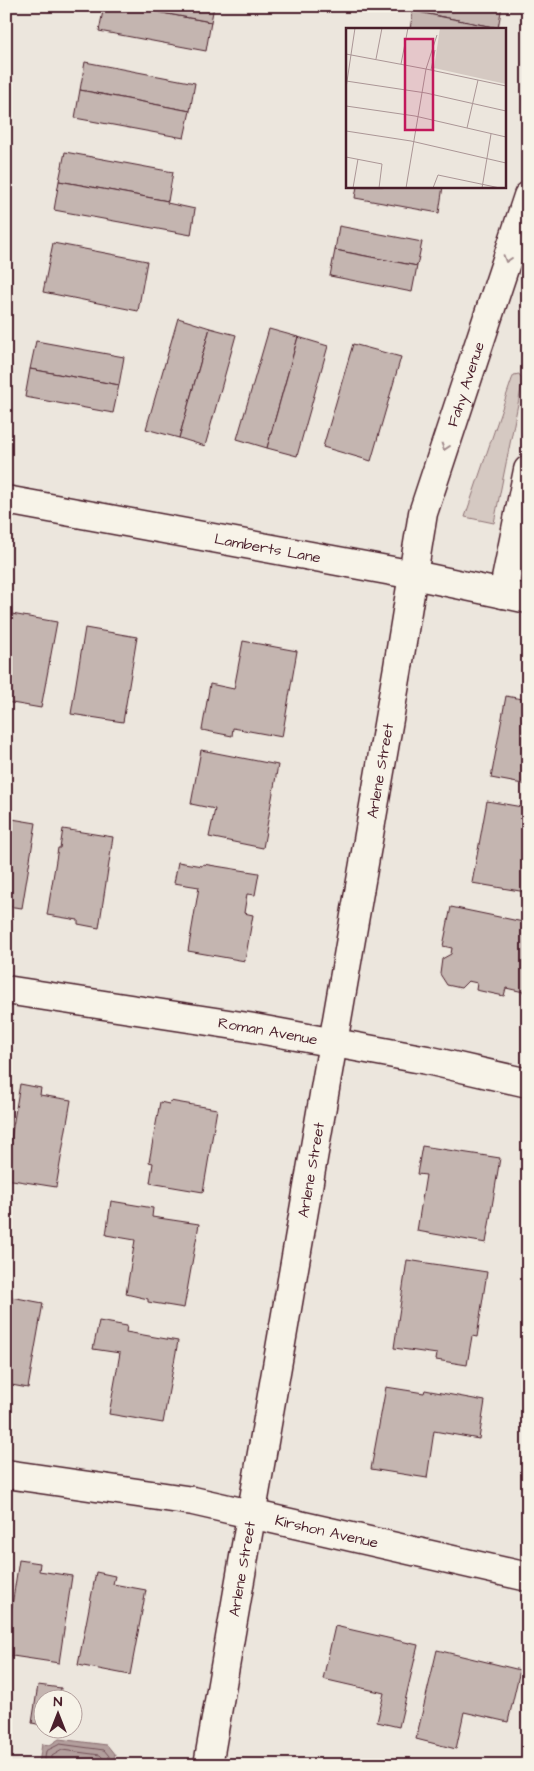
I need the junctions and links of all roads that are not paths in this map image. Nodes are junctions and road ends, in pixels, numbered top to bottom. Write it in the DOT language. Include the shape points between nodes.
graph roads {
  1 [pos="528,196"];
  2 [pos="528,470"];
  3 [pos="6,500"];
  4 [pos="414,575"];
  5 [pos="515,596"];
  6 [pos="6,990"];
  7 [pos="334,1043"];
  8 [pos="528,1083"];
  9 [pos="6,1474"];
  10 [pos="252,1514"];
  11 [pos="528,1577"];
  12 [pos="208,1765"];
  1 -- 4 [label="street, Fahy Avenue, one-way" via="423,513"];
  2 -- 5 [label="street"];
  3 -- 4 [label="street, Lamberts Lane"];
  4 -- 5 [label="street, Lamberts Lane"];
  4 -- 7 [label="street, Arlene Street"];
  6 -- 7 [label="street, Roman Avenue"];
  7 -- 8 [label="street, Roman Avenue"];
  7 -- 10 [label="street, Arlene Street"];
  9 -- 10 [label="street, Kirshon Avenue" via="193,1501"];
  10 -- 11 [label="street, Kirshon Avenue"];
  10 -- 12 [label="street, Arlene Street"];
}
